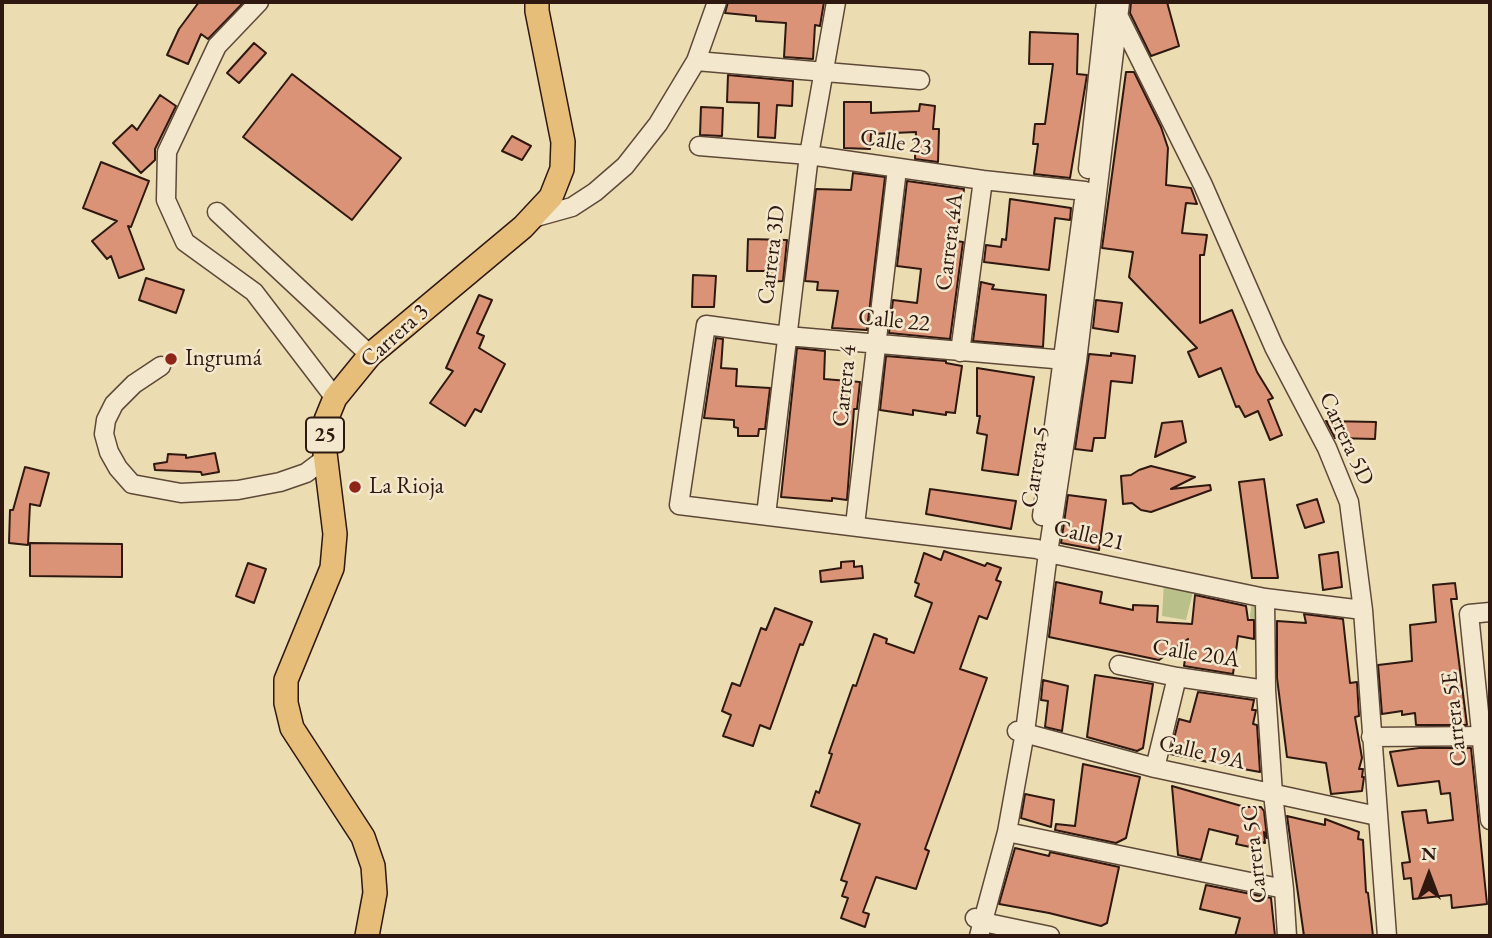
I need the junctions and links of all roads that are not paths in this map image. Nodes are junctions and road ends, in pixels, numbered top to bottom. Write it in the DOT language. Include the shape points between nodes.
graph roads {
  1 [pos="259,2"];
  2 [pos="537,2"];
  3 [pos="717,2"];
  4 [pos="836,2"];
  5 [pos="1112,7"];
  6 [pos="696,61"];
  7 [pos="824,71"];
  8 [pos="920,80"];
  9 [pos="699,146"];
  10 [pos="809,155"];
  11 [pos="897,169"];
  12 [pos="983,180"];
  13 [pos="1085,191"];
  14 [pos="217,212"];
  15 [pos="529,219"];
  16 [pos="787,336"];
  17 [pos="874,343"];
  18 [pos="960,352"];
  19 [pos="370,355"];
  20 [pos="1070,360"];
  21 [pos="161,366"];
  22 [pos="335,398"];
  23 [pos="326,458"];
  24 [pos="678,505"];
  25 [pos="766,515"];
  26 [pos="855,525"];
  27 [pos="1042,551"];
  28 [pos="1265,598"];
  29 [pos="1363,610"];
  30 [pos="1490,612"];
  31 [pos="1119,665"];
  32 [pos="1177,677"];
  33 [pos="1266,690"];
  34 [pos="1021,731"];
  35 [pos="1486,735"];
  36 [pos="1371,737"];
  37 [pos="1155,768"];
  38 [pos="1273,794"];
  39 [pos="1377,816"];
  40 [pos="1490,820"];
  41 [pos="1007,832"];
  42 [pos="1284,889"];
  43 [pos="979,925"];
  44 [pos="367,936"];
  45 [pos="969,936"];
  46 [pos="1050,936"];
  47 [pos="1287,936"];
  48 [pos="1387,936"];
  1 -- 22 [label="street" via="216,46 167,152 166,200 185,242 254,292"];
  2 -- 15 [label="main road, Carrera 3 / 25" via="563,142 562,169 551,197"];
  3 -- 6 [label="street"];
  4 -- 7 [label="street, Carrera 3D"];
  5 -- 13 [label="street, Carrera 5"];
  5 -- 20 [label="street, Carrera 5"];
  5 -- 29 [label="street, Carrera 5D" via="1203,185 1273,347 1327,448 1349,502"];
  6 -- 7 [label="street"];
  6 -- 15 [label="street" via="658,124 625,166 572,207"];
  7 -- 8 [label="street"];
  7 -- 10 [label="street, Carrera 3D"];
  9 -- 10 [label="street, Calle 23"];
  10 -- 11 [label="street, Calle 23"];
  10 -- 16 [label="street, Carrera 3D"];
  11 -- 12 [label="street, Calle 23"];
  11 -- 17 [label="street, Carrera 4"];
  12 -- 13 [label="street, Calle 23"];
  12 -- 18 [label="street, Carrera 4A"];
  13 -- 20 [label="street, Carrera 5"];
  14 -- 19 [label="street"];
  15 -- 19 [label="main road, Carrera 3 / 25"];
  16 -- 17 [label="street, Calle 22"];
  16 -- 24 [label="street, Calle 22" via="706,326"];
  16 -- 25 [label="street, Carrera 3D"];
  17 -- 18 [label="street, Calle 22"];
  17 -- 26 [label="street, Carrera 4"];
  18 -- 20 [label="street, Calle 22"];
  19 -- 22 [label="main road, Carrera 3 / 25"];
  20 -- 27 [label="street, Carrera 5"];
  21 -- 23 [label="street" via="134,384 114,404 106,420 109,452 132,484 181,493 238,490 306,473"];
  22 -- 23 [label="main road, Carrera 3 / 25" via="327,420"];
  23 -- 44 [label="main road, Carrera 3 / 25" via="335,534 332,568 286,680 286,703 292,728 363,837 373,866 375,892"];
  24 -- 25 [label="street, Calle 21"];
  25 -- 26 [label="street, Calle 21"];
  26 -- 27 [label="street, Calle 21"];
  27 -- 28 [label="street, Calle 21"];
  27 -- 34 [label="street, Carrera 5"];
  28 -- 29 [label="street, Calle 21"];
  28 -- 33 [label="street, Carrera 5C"];
  29 -- 36 [label="street, Carrera 5D"];
  30 -- 35 [label="street, Carrera 5E" via="1469,614"];
  31 -- 32 [label="street, Calle 20A"];
  32 -- 33 [label="street, Calle 20A"];
  32 -- 37 [label="street"];
  33 -- 38 [label="street, Carrera 5C"];
  34 -- 37 [label="street, Calle 19A"];
  34 -- 41 [label="street, Carrera 5"];
  34 -- 43 [label="street, Carrera 5"];
  35 -- 36 [label="street"];
  35 -- 40 [label="street, Carrera 5E"];
  36 -- 39 [label="street, Carrera 5D"];
  37 -- 38 [label="street, Calle 19A"];
  38 -- 39 [label="street, Calle 19A"];
  38 -- 42 [label="street, Carrera 5C"];
  39 -- 48 [label="street, Carrera 5D"];
  41 -- 42 [label="street"];
  41 -- 43 [label="street, Carrera 5"];
  42 -- 47 [label="street, Carrera 5C"];
  43 -- 45 [label="street, Carrera 5"];
  43 -- 46 [label="street"];
}
